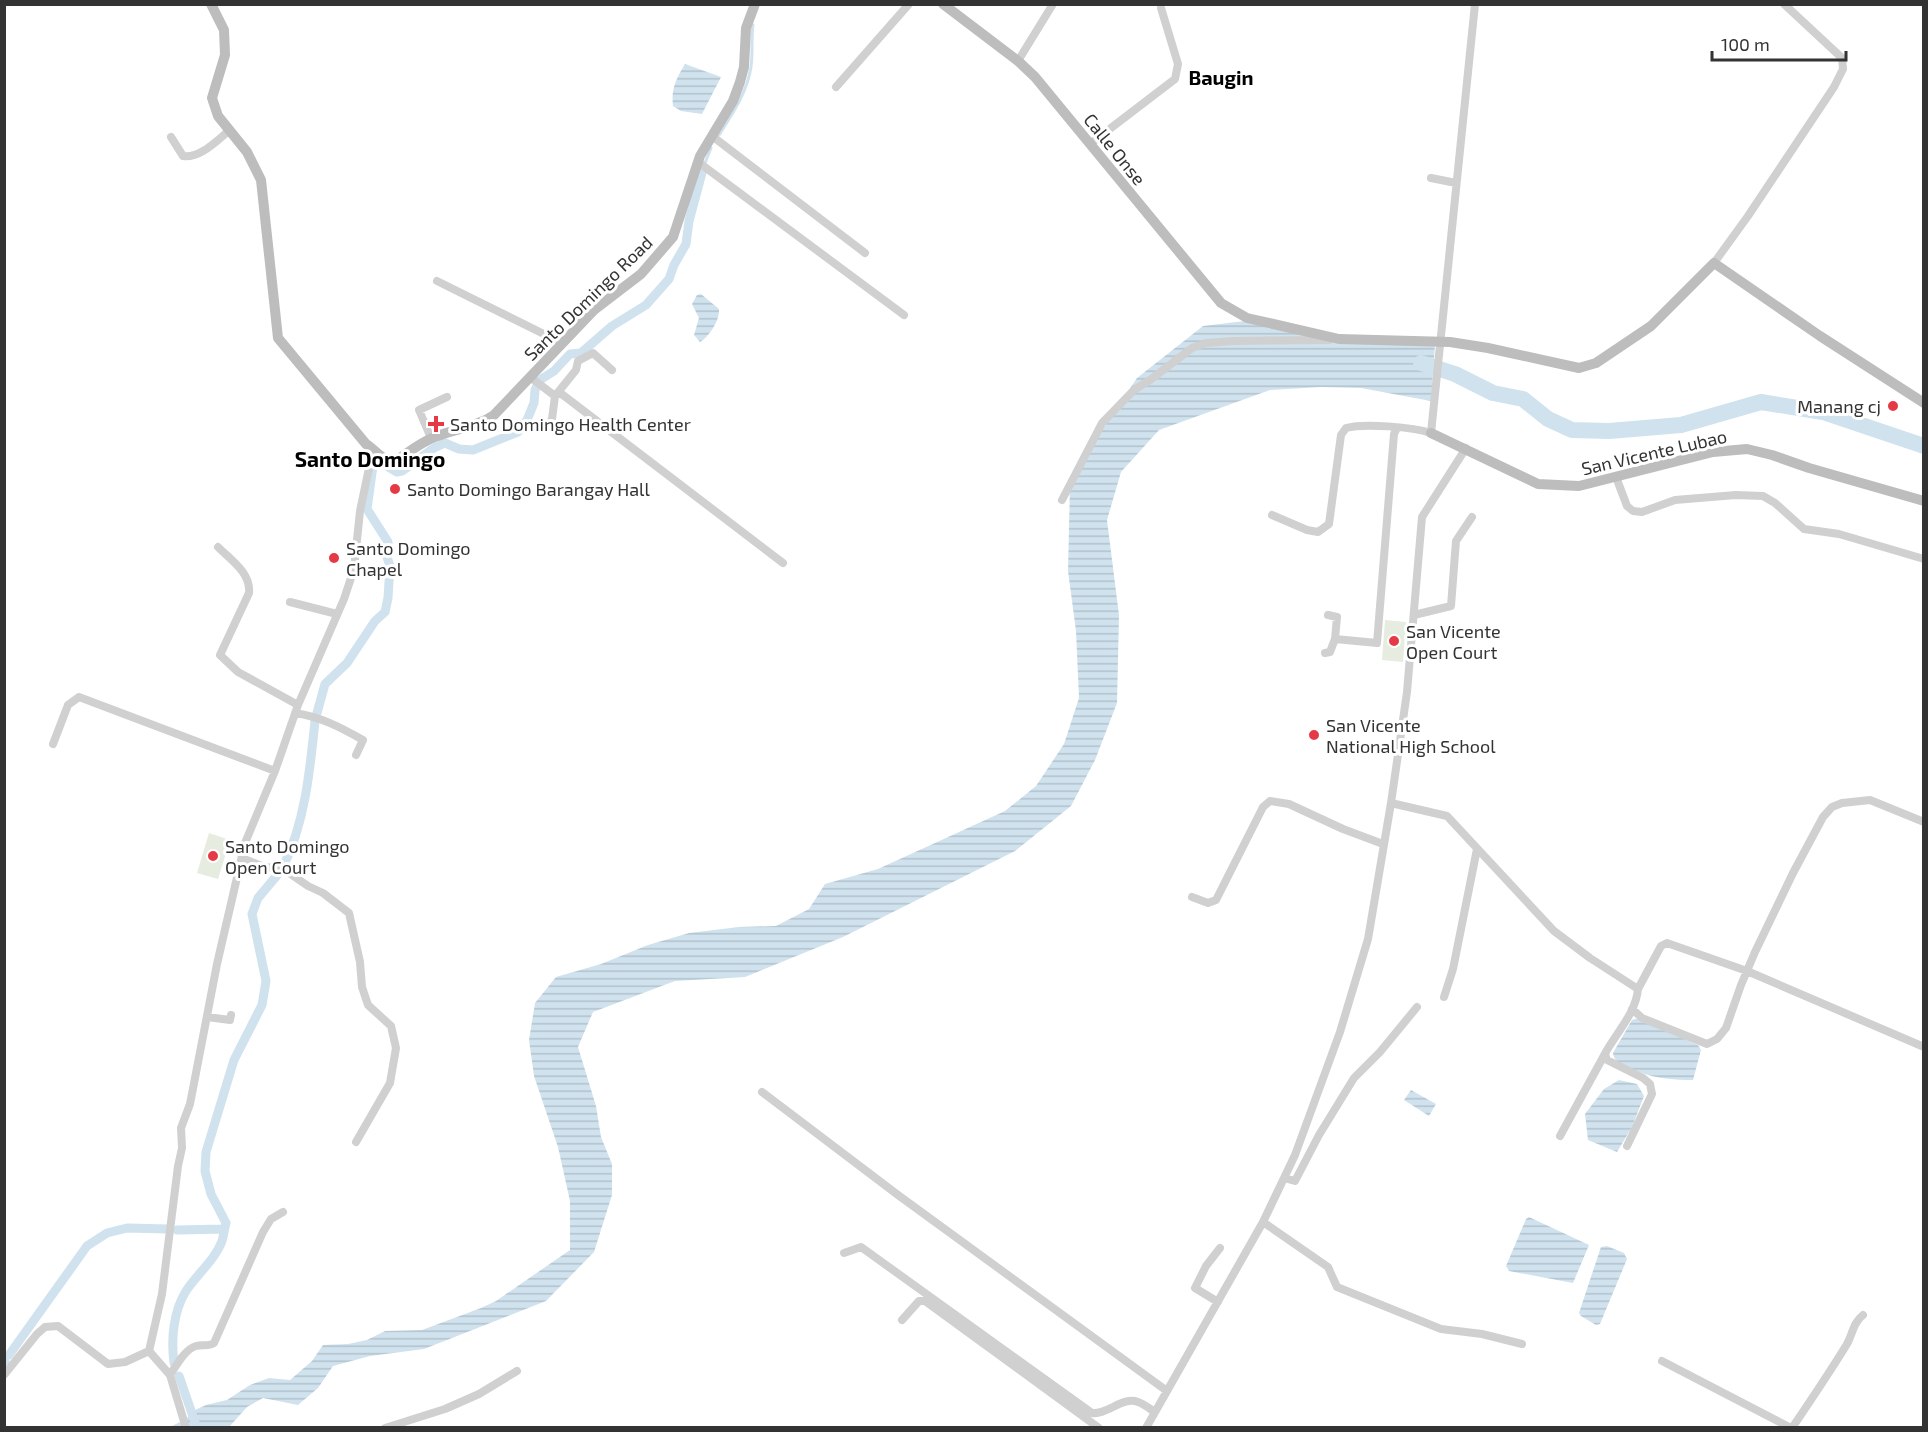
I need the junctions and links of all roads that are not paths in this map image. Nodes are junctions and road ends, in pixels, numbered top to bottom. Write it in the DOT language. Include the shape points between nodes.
graph roads {
  1 [pos="211,4"];
  2 [pos="755,4"];
  3 [pos="909,4"];
  4 [pos="943,4"];
  5 [pos="1053,4"];
  6 [pos="1475,4"];
  7 [pos="1784,4"];
  8 [pos="1161,8"];
  9 [pos="1018,61"];
  10 [pos="836,87"];
  11 [pos="230,130"];
  12 [pos="712,136"];
  13 [pos="171,137"];
  14 [pos="1090,144"];
  15 [pos="698,162"];
  16 [pos="1431,178"];
  17 [pos="1456,183"];
  18 [pos="865,254"];
  19 [pos="1714,263"];
  20 [pos="437,280"];
  21 [pos="904,315"];
  22 [pos="1340,339"];
  23 [pos="562,342"];
  24 [pos="1441,342"];
  25 [pos="612,370"];
  26 [pos="536,381"];
  27 [pos="557,394"];
  28 [pos="447,397"];
  29 [pos="1923,403"];
  30 [pos="548,425"];
  31 [pos="1397,428"];
  32 [pos="1431,433"];
  33 [pos="431,438"];
  34 [pos="1466,448"];
  35 [pos="373,449"];
  36 [pos="1616,477"];
  37 [pos="1062,500"];
  38 [pos="1923,501"];
  39 [pos="1272,515"];
  40 [pos="1472,517"];
  41 [pos="218,547"];
  42 [pos="1923,559"];
  43 [pos="783,563"];
  44 [pos="290,602"];
  45 [pos="337,614"];
  46 [pos="1328,615"];
  47 [pos="1414,615"];
  48 [pos="1335,639"];
  49 [pos="1325,653"];
  50 [pos="296,709"];
  51 [pos="53,744"];
  52 [pos="356,755"];
  53 [pos="275,771"];
  54 [pos="1391,803"];
  55 [pos="1923,822"];
  56 [pos="1383,843"];
  57 [pos="1477,849"];
  58 [pos="242,858"];
  59 [pos="1191,897"];
  60 [pos="1747,971"];
  61 [pos="1638,989"];
  62 [pos="1444,997"];
  63 [pos="1417,1006"];
  64 [pos="1632,1009"];
  65 [pos="231,1015"];
  66 [pos="207,1017"];
  67 [pos="1923,1047"];
  68 [pos="1605,1054"];
  69 [pos="762,1092"];
  70 [pos="1560,1136"];
  71 [pos="356,1142"];
  72 [pos="1627,1146"];
  73 [pos="1284,1178"];
  74 [pos="283,1212"];
  75 [pos="1263,1222"];
  76 [pos="1220,1248"];
  77 [pos="844,1253"];
  78 [pos="1218,1302"];
  79 [pos="1863,1315"];
  80 [pos="902,1320"];
  81 [pos="1522,1344"];
  82 [pos="149,1351"];
  83 [pos="1662,1361"];
  84 [pos="518,1371"];
  85 [pos="4,1375"];
  86 [pos="170,1375"];
  87 [pos="1167,1391"];
  88 [pos="1155,1412"];
  89 [pos="186,1428"];
  90 [pos="385,1428"];
  91 [pos="1099,1428"];
  92 [pos="1146,1428"];
  93 [pos="1792,1428"];
  1 -- 11 [label="street, Santo Domingo Road" via="224,30 225,55 212,98 218,116"];
  2 -- 12 [label="street, Santo Domingo Road" via="746,28 740,82"];
  3 -- 10 [label="street"];
  4 -- 9 [label="street, Calle Onse"];
  5 -- 9 [label="street"];
  6 -- 17 [label="street"];
  7 -- 19 [label="street" via="1842,58 1843,69"];
  8 -- 14 [label="street" via="1178,64 1175,79"];
  9 -- 14 [label="street, Calle Onse"];
  11 -- 13 [label="street" via="190,157 183,156"];
  11 -- 35 [label="street, Santo Domingo Road" via="261,180 278,338"];
  12 -- 15 [label="street, Santo Domingo Road"];
  12 -- 18 [label="street"];
  14 -- 22 [label="street, Calle Onse" via="1221,303 1254,320"];
  15 -- 21 [label="street"];
  15 -- 23 [label="street, Santo Domingo Road" via="673,237 641,274 594,310"];
  16 -- 17 [label="street"];
  17 -- 24 [label="street"];
  19 -- 24 [label="street, Calle Onse" via="1651,326 1596,363 1579,368"];
  19 -- 29 [label="street"];
  20 -- 23 [label="street"];
  22 -- 24 [label="street, Calle Onse"];
  22 -- 37 [label="street" via="1234,341 1192,348 1134,390 1102,423"];
  23 -- 26 [label="street, Santo Domingo Road"];
  24 -- 32 [label="street"];
  25 -- 27 [label="street" via="593,353 578,361 576,370"];
  26 -- 27 [label="street"];
  26 -- 33 [label="street, Santo Domingo Road" via="483,422"];
  27 -- 30 [label="street"];
  27 -- 43 [label="street"];
  28 -- 33 [label="street" via="419,410"];
  31 -- 32 [label="street, San Vicente Lubao"];
  31 -- 39 [label="street, San Vicente Lubao" via="1346,428 1341,435 1329,524 1323,530 1306,530"];
  31 -- 48 [label="street" via="1377,643"];
  32 -- 34 [label="street, San Vicente Lubao"];
  33 -- 35 [label="street, Santo Domingo Road" via="398,460 381,457"];
  34 -- 36 [label="street, San Vicente Lubao" via="1538,484 1579,486"];
  34 -- 47 [label="street" via="1422,517"];
  35 -- 45 [label="street" via="360,511 354,569"];
  36 -- 38 [label="street, San Vicente Lubao" via="1713,452 1747,449"];
  36 -- 42 [label="street" via="1627,506 1633,511 1642,512 1675,500 1763,496 1804,529 1854,538"];
  40 -- 47 [label="street" via="1456,541 1451,606"];
  41 -- 50 [label="street" via="248,577 250,585 220,655 238,672"];
  44 -- 45 [label="street"];
  45 -- 50 [label="street"];
  46 -- 48 [label="street" via="1337,617"];
  47 -- 54 [label="street"];
  48 -- 49 [label="street" via="1330,652"];
  50 -- 52 [label="street" via="338,725 363,740"];
  50 -- 53 [label="street"];
  51 -- 53 [label="street" via="68,705 79,697"];
  53 -- 58 [label="street"];
  54 -- 56 [label="street"];
  54 -- 57 [label="street" via="1447,816"];
  55 -- 60 [label="street" via="1870,800 1832,807 1799,863"];
  56 -- 59 [label="street" via="1289,804 1270,801 1263,807 1216,900 1208,903"];
  56 -- 73 [label="street" via="1368,939 1340,1032"];
  57 -- 61 [label="street" via="1554,931"];
  57 -- 62 [label="street"];
  58 -- 66 [label="street"];
  58 -- 71 [label="street" via="264,867 280,868 349,913 368,1005 390,1026 396,1048 390,1083"];
  60 -- 61 [label="street" via="1667,943"];
  60 -- 64 [label="street" via="1726,1028 1707,1044 1642,1018"];
  60 -- 67 [label="street"];
  61 -- 64 [label="street"];
  63 -- 73 [label="street" via="1354,1078 1296,1181"];
  64 -- 68 [label="street"];
  65 -- 66 [label="street" via="230,1020"];
  66 -- 82 [label="street" via="190,1104 181,1128 182,1148 164,1278"];
  68 -- 70 [label="street"];
  68 -- 72 [label="street" via="1607,1060 1650,1084 1652,1094"];
  69 -- 87 [label="street"];
  73 -- 75 [label="street"];
  74 -- 86 [label="street" via="271,1219 263,1232 214,1343 190,1349"];
  75 -- 78 [label="street"];
  75 -- 81 [label="street" via="1328,1267 1337,1287 1441,1329"];
  76 -- 78 [label="street" via="1195,1288"];
  77 -- 88 [label="street" via="861,1247 1092,1413 1136,1401"];
  78 -- 87 [label="street"];
  79 -- 93 [label="street"];
  80 -- 91 [label="street" via="919,1301 925,1300"];
  82 -- 85 [label="street" via="125,1362 108,1364 58,1326 45,1327"];
  82 -- 86 [label="street"];
  83 -- 93 [label="street"];
  84 -- 90 [label="street" via="445,1409"];
  86 -- 89 [label="street"];
  87 -- 88 [label="street"];
  88 -- 92 [label="street"];
}
